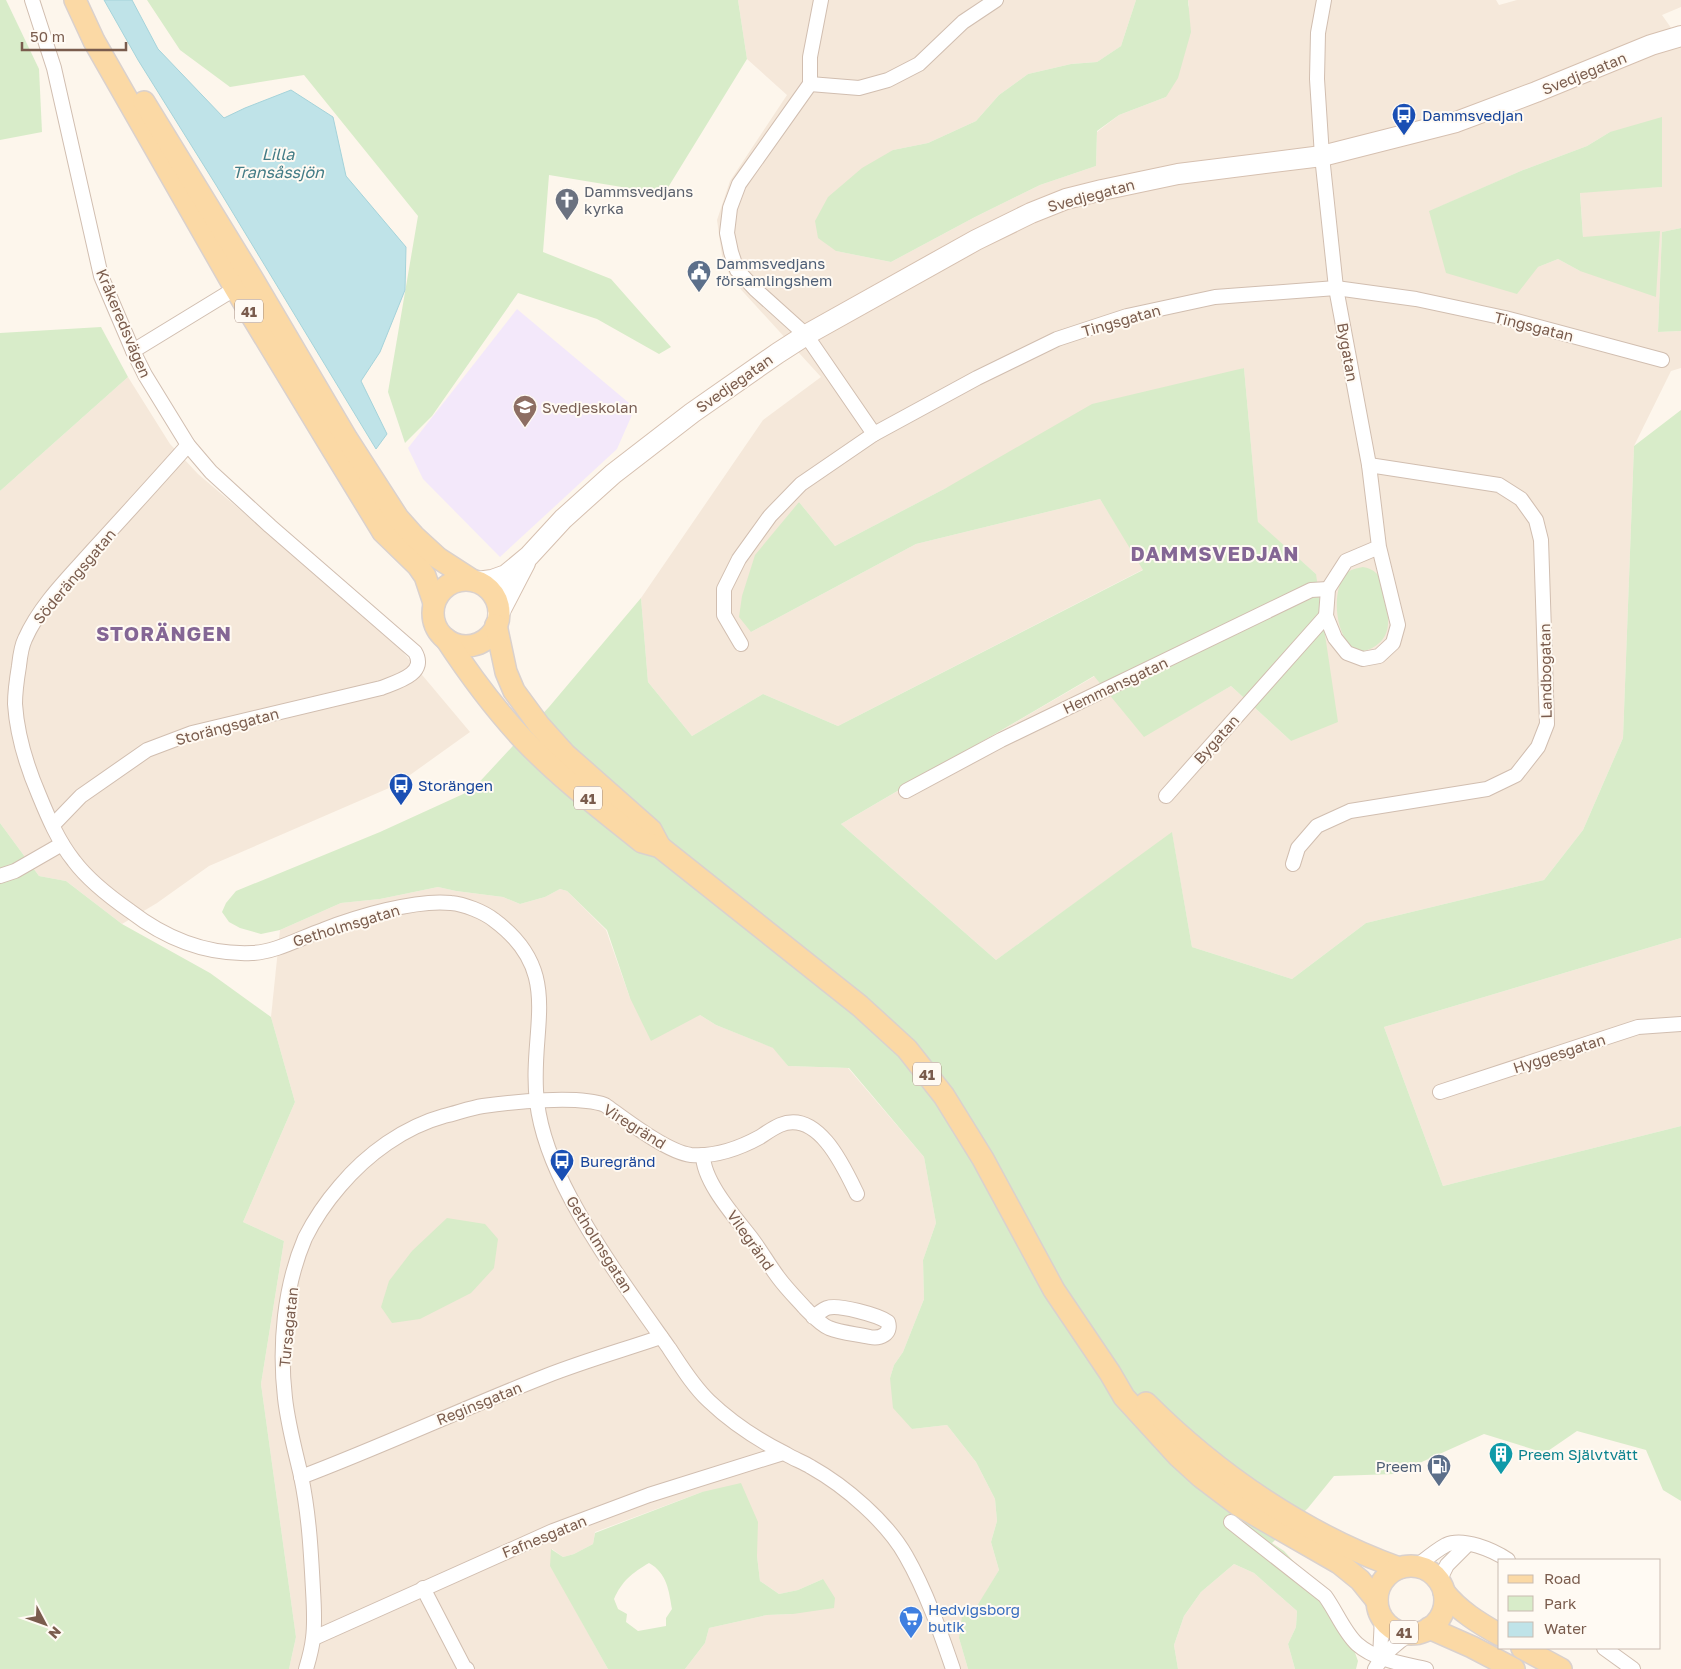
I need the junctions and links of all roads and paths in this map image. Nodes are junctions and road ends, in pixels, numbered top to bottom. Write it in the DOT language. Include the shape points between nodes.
graph roads {
  1 [pos="32,0"];
  2 [pos="821,0"];
  3 [pos="996,0"];
  4 [pos="1324,0"];
  5 [pos="77,3"];
  6 [pos="1681,36"];
  7 [pos="810,84"];
  8 [pos="1322,156"];
  9 [pos="244,283"];
  10 [pos="1336,288"];
  11 [pos="806,335"];
  12 [pos="133,351"];
  13 [pos="1662,360"];
  14 [pos="874,434"];
  15 [pos="188,445"];
  16 [pos="1369,464"];
  17 [pos="1379,547"];
  18 [pos="529,556"];
  19 [pos="475,581"];
  20 [pos="1328,589"];
  21 [pos="434,602"];
  22 [pos="1326,616"];
  23 [pos="497,620"];
  24 [pos="446,639"];
  25 [pos="742,644"];
  26 [pos="418,663"];
  27 [pos="906,791"];
  28 [pos="1166,796"];
  29 [pos="53,824"];
  30 [pos="62,844"];
  31 [pos="660,847"];
  32 [pos="1293,864"];
  33 [pos="0,876"];
  34 [pos="1681,1024"];
  35 [pos="1440,1092"];
  36 [pos="537,1102"];
  37 [pos="703,1155"];
  38 [pos="857,1194"];
  39 [pos="813,1316"];
  40 [pos="661,1337"];
  41 [pos="1110,1372"];
  42 [pos="783,1453"];
  43 [pos="301,1477"];
  44 [pos="1231,1522"];
  45 [pos="1467,1545"];
  46 [pos="1506,1559"];
  47 [pos="1408,1567"];
  48 [pos="1441,1586"];
  49 [pos="423,1588"];
  50 [pos="1379,1609"];
  51 [pos="1420,1631"];
  52 [pos="1498,1634"];
  53 [pos="314,1638"];
  54 [pos="1524,1649"];
  55 [pos="1605,1649"];
  56 [pos="1378,1664"];
  57 [pos="951,1668"];
  58 [pos="306,1669"];
  59 [pos="467,1669"];
  60 [pos="1426,1669"];
  61 [pos="1514,1669"];
  62 [pos="1560,1669"];
  63 [pos="1634,1669"];
  1 -- 12 [label="street, Kråkeredsvägen" via="54,68 101,276"];
  2 -- 7 [label="street" via="810,57"];
  3 -- 7 [label="street" via="963,22 919,64 888,80 859,88"];
  4 -- 8 [label="street, Bygatan" via="1317,61"];
  5 -- 9 [label="main road, 41" via="94,41"];
  6 -- 8 [label="street, Svedjegatan" via="1456,122"];
  7 -- 11 [label="street" via="739,184 730,208 727,233 730,252 738,270"];
  8 -- 10 [label="street, Bygatan"];
  8 -- 11 [label="street, Svedjegatan" via="1178,174 1066,199 976,240"];
  9 -- 12 [label="street"];
  9 -- 19 [label="main road, 41" via="398,518 438,558"];
  9 -- 21 [label="main road, 41" via="383,532 418,566"];
  10 -- 13 [label="street, Tingsgatan" via="1505,318"];
  10 -- 14 [label="street, Tingsgatan" via="1215,297 1127,316 1057,339"];
  10 -- 16 [label="street, Bygatan"];
  11 -- 14 [label="street"];
  11 -- 18 [label="street, Svedjegatan" via="717,394 613,474 563,519"];
  12 -- 15 [label="street, Kråkeredsvägen"];
  14 -- 25 [label="street, Tingsgatan" via="801,484 770,516 739,559 724,589 724,615"];
  15 -- 26 [label="street, Kråkeredsvägen" via="255,513 414,652"];
  15 -- 29 [label="street, Söderängsgatan" via="41,611 23,643 15,703 21,740 32,777"];
  16 -- 17 [label="street, Bygatan"];
  16 -- 32 [label="street, Landbogatan" via="1499,485 1521,499 1536,520 1541,540 1547,724 1538,747 1516,775 1487,789 1350,811 1317,826 1298,848"];
  17 -- 20 [label="street, Bygatan" via="1346,561"];
  17 -- 22 [label="street, Bygatan" via="1398,625 1393,642 1379,656 1363,659 1347,653 1335,638"];
  18 -- 19 [label="street, Svedjegatan" via="506,574 492,580"];
  18 -- 23 [label="street, Svedjegatan"];
  19 -- 21 [label="main road" via="449,584"];
  19 -- 23 [label="main road, 41" via="493,595 497,604"];
  20 -- 22 [label="street, Bygatan"];
  20 -- 27 [label="street, Hemmansgatan" via="1311,590 1001,740"];
  21 -- 24 [label="main road, 41" via="434,622"];
  22 -- 28 [label="street, Bygatan"];
  23 -- 24 [label="main road" via="487,637 474,644 459,645"];
  23 -- 31 [label="main road, 41" via="506,672 519,698 565,754 651,830"];
  24 -- 31 [label="main road, 41" via="495,707 552,768 642,842"];
  26 -- 29 [label="street, Storängsgatan" via="407,678 381,688 192,733 147,750 81,796"];
  29 -- 30 [label="street, Söderängsgatan"];
  30 -- 33 [label="street"];
  30 -- 36 [label="street, Getholmsgatan" via="86,876 137,917 167,936 223,952 256,953 363,917 428,902 455,903 490,916 518,941 527,954 537,982 540,1011 535,1062"];
  31 -- 41 [label="main road, 41" via="860,1006 907,1049 944,1096 983,1159 1054,1290"];
  34 -- 35 [label="street, Hyggesgatan" via="1638,1027"];
  36 -- 37 [label="street, Viregränd" via="597,1102 673,1149 689,1155"];
  36 -- 40 [label="street, Getholmsgatan" via="553,1164 573,1202"];
  36 -- 43 [label="street, Tursagatan" via="481,1106 430,1120 394,1139 353,1171 315,1221 305,1239 294,1275 285,1326 285,1400"];
  37 -- 38 [label="street" via="747,1144 779,1125 801,1123 823,1137"];
  37 -- 39 [label="street, Vilegränd" via="703,1164 712,1182 738,1222"];
  40 -- 42 [label="street, Getholmsgatan" via="702,1395 729,1419"];
  40 -- 43 [label="street, Reginsgatan" via="547,1376"];
  41 -- 47 [label="main road, 41" via="1132,1388 1188,1444 1250,1490 1350,1549"];
  41 -- 50 [label="main road, 41" via="1124,1397 1146,1423 1201,1477 1238,1505 1339,1563 1360,1580"];
  42 -- 49 [label="street, Fafnesgatan" via="649,1495 553,1531"];
  42 -- 57 [label="street, Getholmsgatan" via="846,1491 878,1521 905,1554 926,1598"];
  43 -- 53 [label="street, Tursagatan" via="311,1537"];
  44 -- 56 [label="street" via="1325,1596 1346,1630"];
  45 -- 46 [label="street" via="1483,1547"];
  45 -- 47 [label="street" via="1458,1542 1447,1545"];
  45 -- 48 [label="street" via="1447,1565"];
  47 -- 48 [label="main road, 41" via="1426,1569"];
  47 -- 50 [label="main road" via="1390,1573 1382,1581 1378,1590"];
  48 -- 51 [label="main road, 41" via="1444,1606 1439,1618"];
  48 -- 52 [label="main road, 41" via="1454,1604"];
  49 -- 53 [label="street, Fafnesgatan"];
  49 -- 59 [label="street"];
  50 -- 51 [label="main road, 41" via="1389,1626 1399,1631"];
  50 -- 56 [label="street"];
  51 -- 56 [label="street" via="1400,1640"];
  51 -- 61 [label="main road, 41" via="1480,1651"];
  53 -- 58 [label="street, Tursagatan"];
  54 -- 62 [label="main road"];
  55 -- 63 [label="street"];
  56 -- 60 [label="street"];
}
